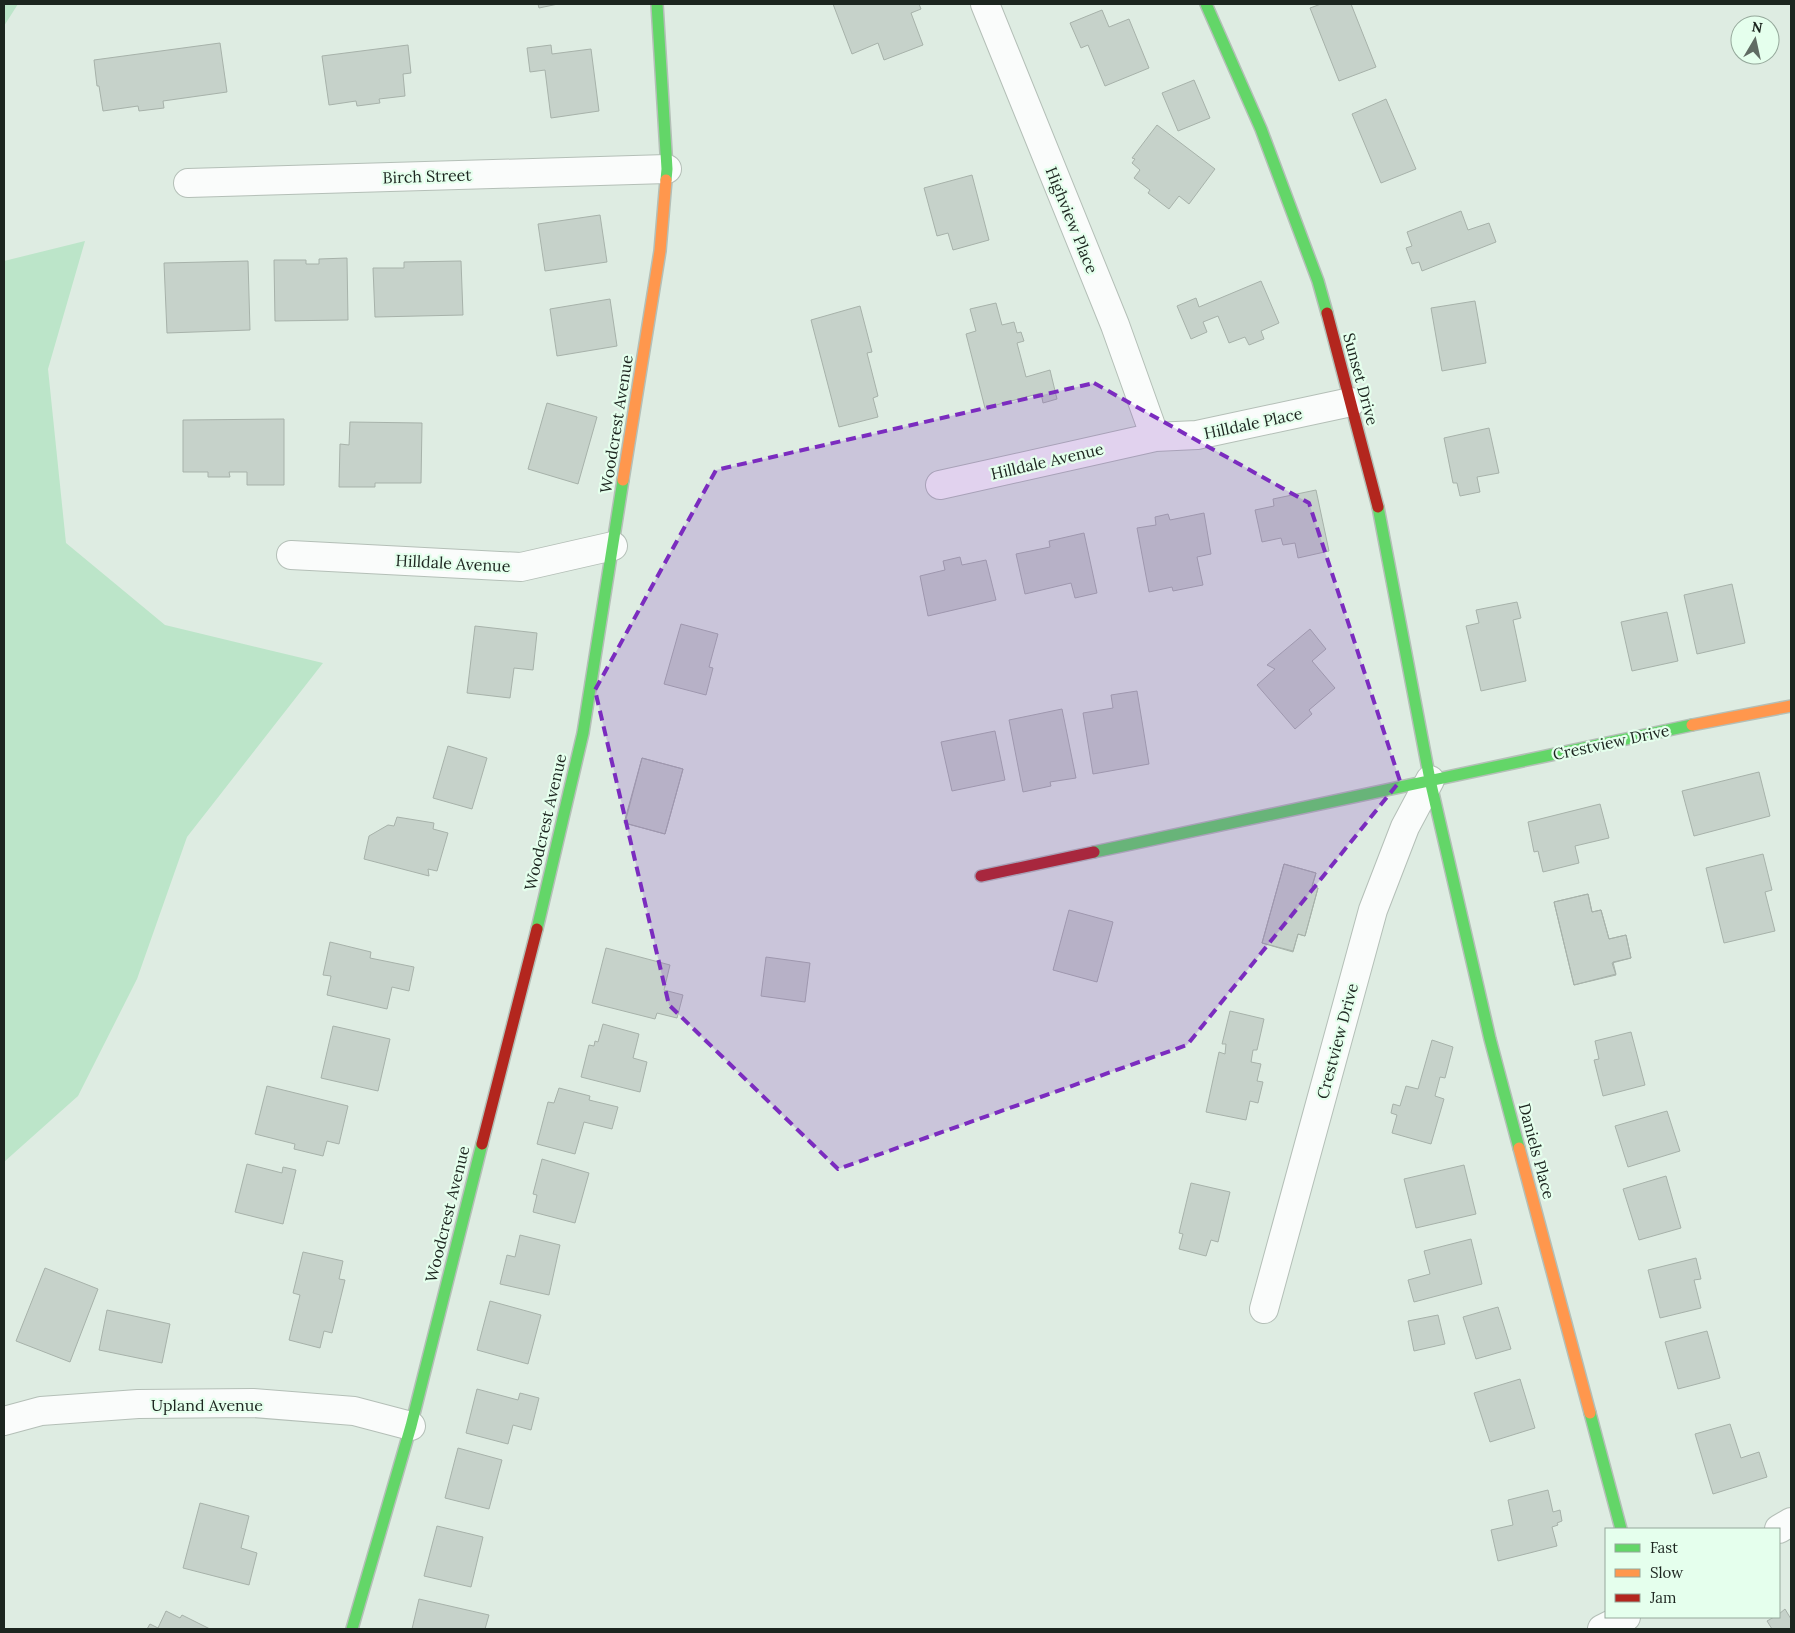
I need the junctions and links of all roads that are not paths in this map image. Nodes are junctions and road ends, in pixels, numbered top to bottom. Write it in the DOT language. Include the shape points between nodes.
graph roads {
  1 [pos="657,4"];
  2 [pos="985,4"];
  3 [pos="1206,4"];
  4 [pos="666,169"];
  5 [pos="188,183"];
  6 [pos="1350,402"];
  7 [pos="1155,437"];
  8 [pos="940,485"];
  9 [pos="613,546"];
  10 [pos="291,555"];
  11 [pos="1791,706"];
  12 [pos="1430,780"];
  13 [pos="981,876"];
  14 [pos="1264,1309"];
  15 [pos="4,1421"];
  16 [pos="411,1426"];
  17 [pos="1791,1522"];
  18 [pos="1620,1528"];
  19 [pos="1780,1528"];
  20 [pos="1624,1618"];
  21 [pos="352,1629"];
  22 [pos="1602,1629"];
  1 -- 4 [label="street, Woodcrest Avenue"];
  2 -- 7 [label="street, Highview Place" via="1115,325"];
  3 -- 6 [label="street, Sunset Drive" via="1260,129 1318,281"];
  4 -- 5 [label="street, Birch Street"];
  4 -- 9 [label="street, Woodcrest Avenue" via="660,251"];
  6 -- 7 [label="street, Hilldale Place" via="1196,435"];
  6 -- 12 [label="street, Sunset Drive" via="1376,496"];
  7 -- 8 [label="street, Hilldale Avenue"];
  9 -- 10 [label="street, Hilldale Avenue" via="520,566"];
  9 -- 16 [label="street, Woodcrest Avenue" via="578,752 544,901"];
  11 -- 12 [label="street, Crestview Drive"];
  12 -- 13 [label="street, Crestview Drive"];
  12 -- 14 [label="street, Crestview Drive" via="1405,827 1373,910"];
  12 -- 18 [label="street, Daniels Place" via="1490,1039"];
  15 -- 16 [label="street, Upland Avenue" via="41,1411 138,1404 253,1404 354,1411"];
  16 -- 21 [label="street, Woodcrest Avenue"];
  17 -- 19 [label="street"];
  20 -- 22 [label="street"];
}
